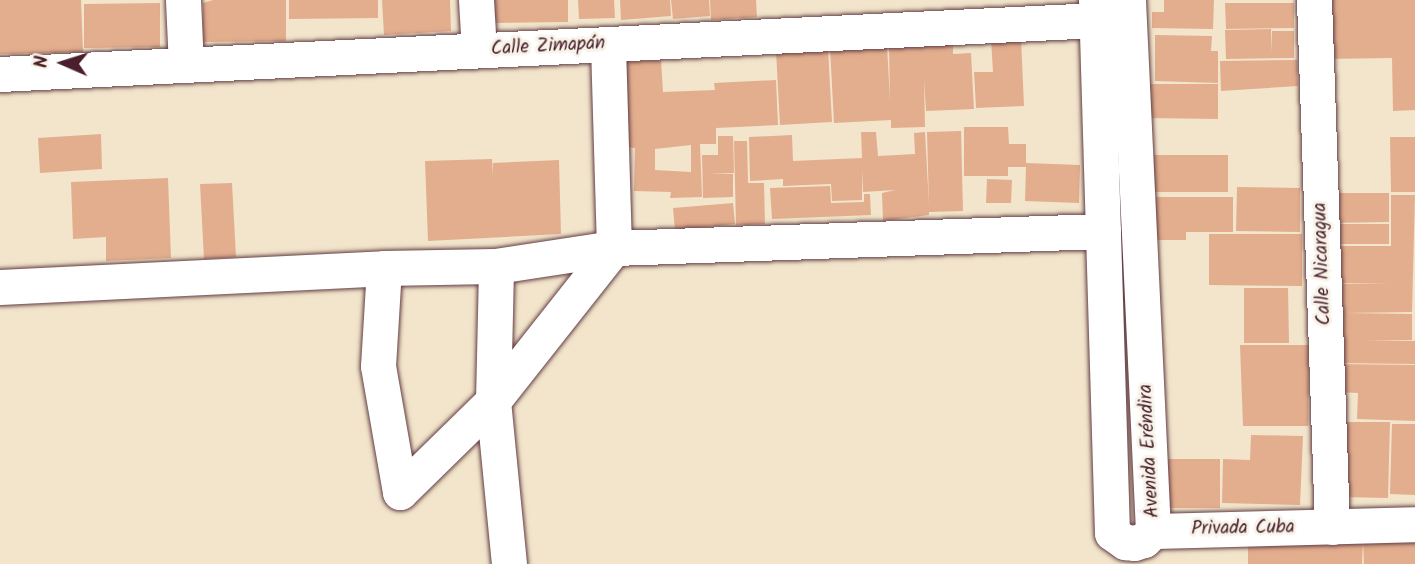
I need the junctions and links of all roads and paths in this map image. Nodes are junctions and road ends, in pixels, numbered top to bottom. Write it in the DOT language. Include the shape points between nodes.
graph roads {
  1 [pos="183,0"];
  2 [pos="476,0"];
  3 [pos="1128,0"];
  4 [pos="1314,0"];
  5 [pos="1096,10"];
  6 [pos="608,44"];
  7 [pos="479,50"];
  8 [pos="186,65"];
  9 [pos="0,74"];
  10 [pos="1103,231"];
  11 [pos="614,248"];
  12 [pos="496,266"];
  13 [pos="384,268"];
  14 [pos="0,287"];
  15 [pos="494,401"];
  16 [pos="1415,524"];
  17 [pos="1332,527"];
  18 [pos="1153,531"];
  19 [pos="509,564"];
  1 -- 8 [label="street"];
  2 -- 7 [label="street"];
  3 -- 18 [label="street, Avenida Eréndira"];
  4 -- 17 [label="street, Calle Nicaragua"];
  5 -- 6 [label="street, Calle Zimapán"];
  5 -- 10 [label="street, Avenida Eréndira"];
  6 -- 7 [label="street, Calle Zimapán"];
  6 -- 11 [label="street"];
  7 -- 8 [label="street, Calle Zimapán"];
  8 -- 9 [label="street, Calle Zimapán"];
  10 -- 11 [label="street"];
  10 -- 18 [label="street, Avenida Eréndira" via="1112,533 1134,543 1144,541"];
  11 -- 12 [label="street"];
  11 -- 15 [label="street"];
  12 -- 13 [label="street"];
  12 -- 15 [label="street"];
  13 -- 14 [label="street"];
  13 -- 15 [label="street" via="378,366 400,492"];
  15 -- 19 [label="street"];
  16 -- 17 [label="street, Privada Cuba"];
  17 -- 18 [label="street, Privada Cuba"];
}
